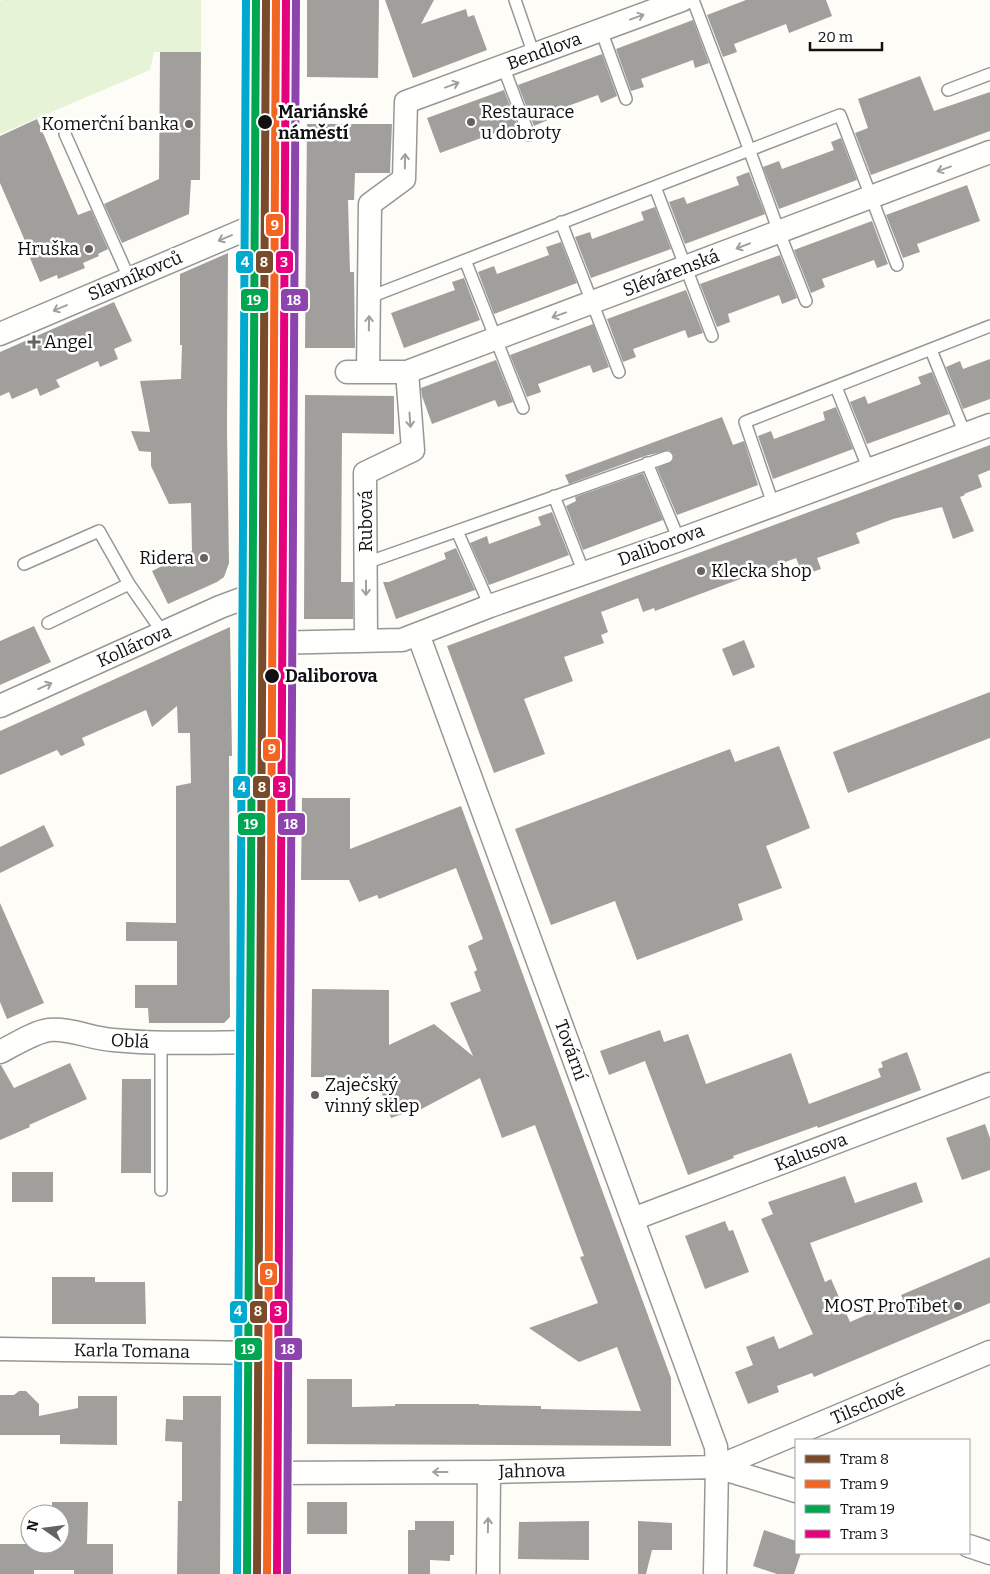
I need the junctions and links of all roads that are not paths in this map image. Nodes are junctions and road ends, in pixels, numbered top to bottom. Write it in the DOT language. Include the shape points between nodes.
graph roads {
  1 [pos="271,0"];
  2 [pos="515,0"];
  3 [pos="682,0"];
  4 [pos="693,0"];
  5 [pos="601,30"];
  6 [pos="534,55"];
  7 [pos="503,66"];
  8 [pos="990,74"];
  9 [pos="948,90"];
  10 [pos="626,99"];
  11 [pos="65,134"];
  12 [pos="529,135"];
  13 [pos="750,151"];
  14 [pos="990,152"];
  15 [pos="654,187"];
  16 [pos="872,196"];
  17 [pos="270,219"];
  18 [pos="561,222"];
  19 [pos="779,232"];
  20 [pos="465,260"];
  21 [pos="898,264"];
  22 [pos="685,268"];
  23 [pos="129,278"];
  24 [pos="370,297"];
  25 [pos="806,300"];
  26 [pos="592,303"];
  27 [pos="990,326"];
  28 [pos="0,334"];
  29 [pos="712,336"];
  30 [pos="496,338"];
  31 [pos="931,350"];
  32 [pos="407,372"];
  33 [pos="619,372"];
  34 [pos="836,387"];
  35 [pos="523,408"];
  36 [pos="990,425"];
  37 [pos="965,434"];
  38 [pos="667,457"];
  39 [pos="647,463"];
  40 [pos="869,470"];
  41 [pos="554,496"];
  42 [pos="773,504"];
  43 [pos="457,531"];
  44 [pos="679,540"];
  45 [pos="366,563"];
  46 [pos="24,564"];
  47 [pos="584,573"];
  48 [pos="129,584"];
  49 [pos="268,589"];
  50 [pos="490,606"];
  51 [pos="48,623"];
  52 [pos="163,633"];
  53 [pos="418,634"];
  54 [pos="366,640"];
  55 [pos="268,642"];
  56 [pos="0,706"];
  57 [pos="161,1042"];
  58 [pos="266,1042"];
  59 [pos="0,1052"];
  60 [pos="990,1084"];
  61 [pos="161,1190"];
  62 [pos="633,1219"];
  63 [pos="0,1349"];
  64 [pos="990,1352"];
  65 [pos="264,1353"];
  66 [pos="718,1467"];
  67 [pos="263,1472"];
  68 [pos="489,1472"];
  69 [pos="795,1492"];
  70 [pos="970,1546"];
  71 [pos="990,1553"];
  72 [pos="262,1574"];
  73 [pos="488,1574"];
  74 [pos="716,1574"];
  1 -- 17 [label="main road"];
  2 -- 6 [label="lane"];
  5 -- 3 [label="street, Bendlova, one-way"];
  4 -- 13 [label="lane"];
  5 -- 6 [label="street, Bendlova"];
  5 -- 10 [label="lane"];
  6 -- 7 [label="street, Bendlova"];
  7 -- 12 [label="lane"];
  24 -- 7 [label="street, Bendlova, one-way" via="370,204 404,179 406,102"];
  8 -- 9 [label="lane"];
  11 -- 23 [label="lane"];
  13 -- 15 [label="lane"];
  13 -- 16 [label="lane" via="840,116"];
  13 -- 19 [label="lane"];
  14 -- 16 [label="street, Slévárenská, one-way"];
  15 -- 18 [label="lane"];
  15 -- 22 [label="lane"];
  16 -- 19 [label="street, Slévárenská"];
  16 -- 21 [label="lane"];
  17 -- 23 [label="street, Slavníkovců, one-way"];
  17 -- 49 [label="main road"];
  18 -- 20 [label="lane"];
  18 -- 26 [label="lane"];
  19 -- 22 [label="street, Slévárenská, one-way"];
  19 -- 25 [label="lane"];
  20 -- 24 [label="lane"];
  20 -- 30 [label="lane"];
  22 -- 26 [label="street, Slévárenská"];
  22 -- 29 [label="lane"];
  23 -- 28 [label="street, Slavníkovců, one-way"];
  32 -- 24 [label="street, Slévárenská, one-way" via="358,372"];
  26 -- 30 [label="street, Slévárenská, one-way"];
  26 -- 33 [label="lane"];
  27 -- 31 [label="lane"];
  30 -- 32 [label="street, Slévárenská"];
  30 -- 35 [label="lane"];
  31 -- 34 [label="lane"];
  31 -- 37 [label="lane"];
  32 -- 45 [label="street, Rubová, one-way" via="413,450 365,473"];
  34 -- 40 [label="lane"];
  34 -- 42 [label="lane" via="745,422"];
  36 -- 37 [label="street, Daliborova"];
  37 -- 40 [label="street, Daliborova"];
  38 -- 39 [label="lane"];
  39 -- 41 [label="lane"];
  39 -- 44 [label="lane"];
  40 -- 42 [label="street, Daliborova"];
  41 -- 43 [label="lane"];
  41 -- 47 [label="lane"];
  42 -- 44 [label="street, Daliborova"];
  43 -- 45 [label="lane"];
  43 -- 50 [label="lane"];
  44 -- 47 [label="street, Daliborova"];
  45 -- 54 [label="street, Rubová, one-way"];
  46 -- 48 [label="lane" via="99,531"];
  47 -- 50 [label="street, Daliborova"];
  48 -- 51 [label="lane"];
  48 -- 52 [label="lane"];
  49 -- 52 [label="street, Kollárova"];
  49 -- 55 [label="main road"];
  50 -- 53 [label="street, Daliborova"];
  56 -- 52 [label="street, Kollárova, one-way"];
  53 -- 54 [label="street, Daliborova" via="402,640"];
  53 -- 62 [label="street, Tovární"];
  54 -- 55 [label="street, Daliborova"];
  55 -- 58 [label="main road"];
  57 -- 58 [label="street, Oblá"];
  57 -- 59 [label="street, Oblá" via="98,1039 70,1031 51,1030"];
  57 -- 61 [label="lane"];
  58 -- 65 [label="main road"];
  60 -- 62 [label="street, Kalusova"];
  62 -- 66 [label="street, Tovární" via="716,1447"];
  63 -- 65 [label="street, Karla Tomana"];
  64 -- 66 [label="street, Tilschové"];
  65 -- 67 [label="main road"];
  66 -- 68 [label="street, Jahnova"];
  66 -- 69 [label="street, Jahnova"];
  66 -- 74 [label="street, Tovární"];
  68 -- 67 [label="street, Jahnova, one-way"];
  67 -- 72 [label="main road"];
  73 -- 68 [label="street, one-way"];
  70 -- 71 [label="street"];
}
